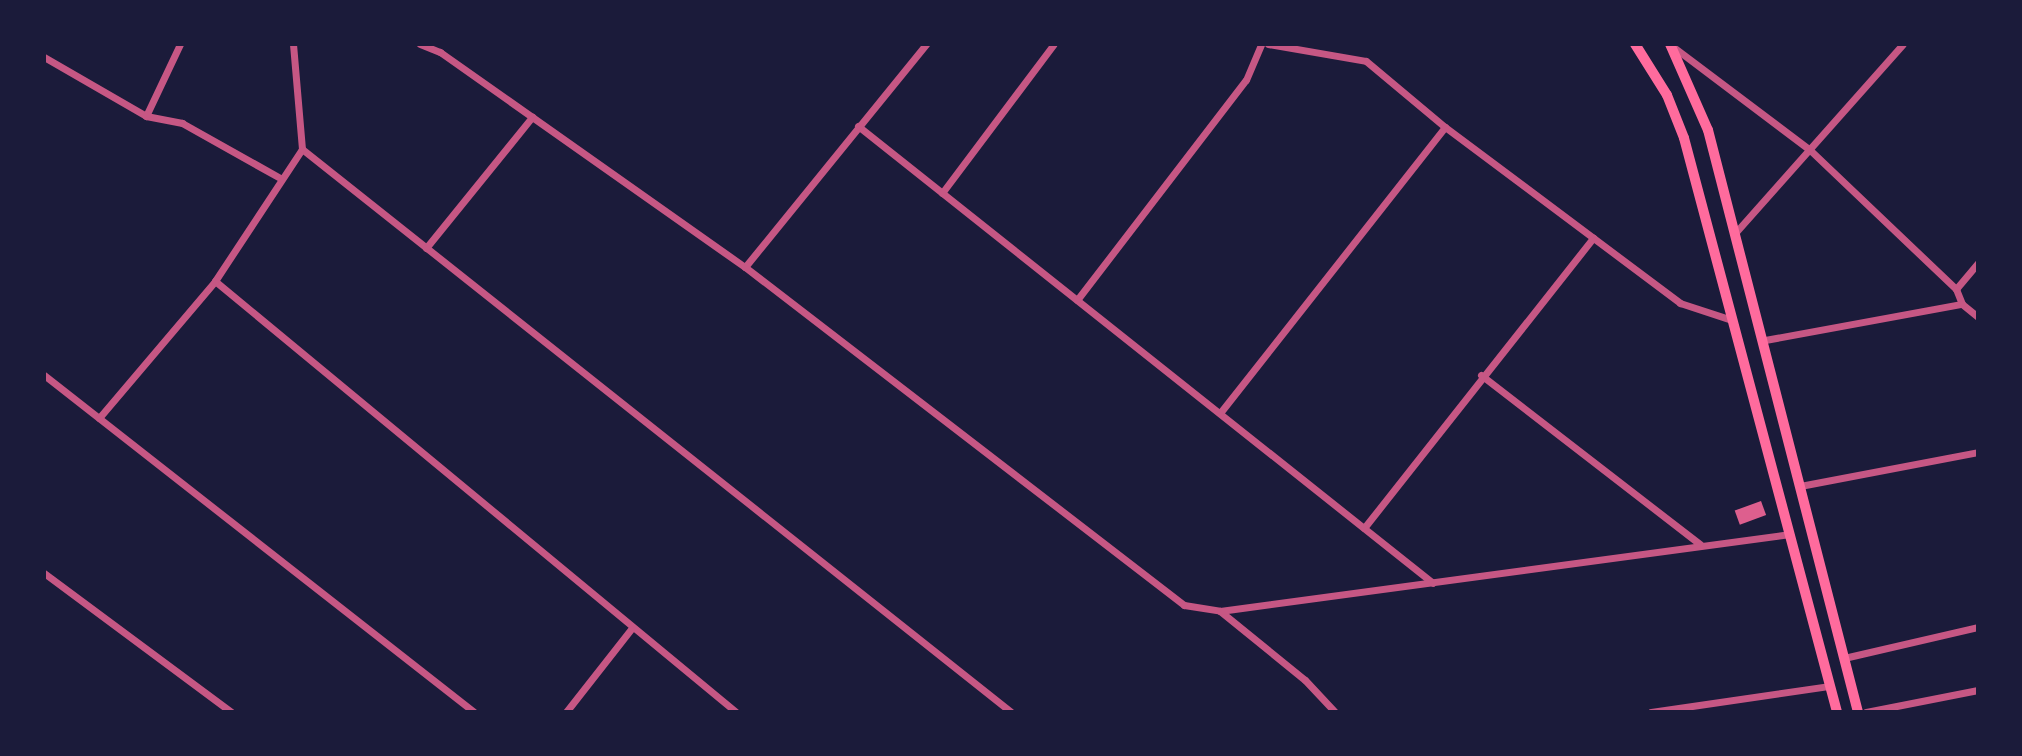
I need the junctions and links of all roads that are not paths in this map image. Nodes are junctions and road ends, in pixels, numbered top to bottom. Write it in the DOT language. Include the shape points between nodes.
graph roads {
  1 [pos="180,44"];
  2 [pos="293,44"];
  3 [pos="420,44"];
  4 [pos="926,44"];
  5 [pos="1054,44"];
  6 [pos="1261,44"];
  7 [pos="1268,44"];
  8 [pos="1635,44"];
  9 [pos="1670,44"];
  10 [pos="1903,44"];
  11 [pos="44,57"];
  12 [pos="146,116"];
  13 [pos="532,117"];
  14 [pos="858,126"];
  15 [pos="1445,127"];
  16 [pos="302,149"];
  17 [pos="1810,150"];
  18 [pos="280,178"];
  19 [pos="942,193"];
  20 [pos="1736,232"];
  21 [pos="1593,238"];
  22 [pos="426,248"];
  23 [pos="1978,263"];
  24 [pos="745,267"];
  25 [pos="215,281"];
  26 [pos="1956,289"];
  27 [pos="1077,300"];
  28 [pos="1962,304"];
  29 [pos="1978,317"];
  30 [pos="1732,320"];
  31 [pos="1765,340"];
  32 [pos="44,375"];
  33 [pos="1481,375"];
  34 [pos="1220,413"];
  35 [pos="99,418"];
  36 [pos="1978,452"];
  37 [pos="1800,486"];
  38 [pos="1364,528"];
  39 [pos="1790,534"];
  40 [pos="1700,544"];
  41 [pos="44,573"];
  42 [pos="1433,583"];
  43 [pos="1220,611"];
  44 [pos="1978,627"];
  45 [pos="631,629"];
  46 [pos="1844,658"];
  47 [pos="1830,686"];
  48 [pos="1978,690"];
  49 [pos="231,712"];
  50 [pos="474,712"];
  51 [pos="566,712"];
  52 [pos="736,712"];
  53 [pos="1011,712"];
  54 [pos="1335,712"];
  55 [pos="1651,712"];
  56 [pos="1837,712"];
  57 [pos="1858,712"];
  58 [pos="1866,712"];
  1 -- 12 [label="street"];
  2 -- 16 [label="street"];
  3 -- 13 [label="street" via="440,52"];
  4 -- 14 [label="street"];
  5 -- 19 [label="street"];
  6 -- 27 [label="street" via="1246,80"];
  7 -- 15 [label="street" via="1366,61"];
  8 -- 30 [label="main road" via="1667,95 1684,138"];
  9 -- 17 [label="street"];
  9 -- 20 [label="main road" via="1708,130"];
  10 -- 17 [label="street"];
  11 -- 12 [label="street"];
  12 -- 18 [label="street" via="182,123"];
  13 -- 22 [label="street"];
  13 -- 24 [label="street"];
  14 -- 19 [label="street"];
  14 -- 24 [label="street"];
  15 -- 21 [label="street"];
  15 -- 34 [label="street"];
  16 -- 18 [label="street"];
  16 -- 22 [label="street"];
  17 -- 20 [label="street"];
  17 -- 26 [label="street"];
  18 -- 25 [label="street"];
  19 -- 27 [label="street"];
  20 -- 31 [label="main road"];
  21 -- 30 [label="street" via="1680,303"];
  21 -- 33 [label="street"];
  22 -- 53 [label="street"];
  23 -- 26 [label="street"];
  24 -- 43 [label="street" via="1184,605"];
  25 -- 35 [label="street"];
  25 -- 45 [label="street"];
  26 -- 28 [label="street"];
  27 -- 34 [label="street"];
  28 -- 29 [label="street"];
  28 -- 31 [label="street"];
  30 -- 39 [label="main road"];
  31 -- 37 [label="main road"];
  32 -- 35 [label="street"];
  33 -- 38 [label="street"];
  33 -- 40 [label="street"];
  34 -- 38 [label="street"];
  35 -- 50 [label="street"];
  36 -- 37 [label="street"];
  37 -- 46 [label="main road"];
  38 -- 42 [label="street"];
  39 -- 40 [label="street"];
  39 -- 47 [label="main road"];
  40 -- 42 [label="street"];
  41 -- 49 [label="street"];
  42 -- 43 [label="street"];
  43 -- 54 [label="street" via="1305,680"];
  44 -- 46 [label="street"];
  45 -- 51 [label="street"];
  45 -- 52 [label="street"];
  46 -- 57 [label="main road"];
  47 -- 55 [label="street"];
  47 -- 56 [label="main road"];
  48 -- 58 [label="street"];
}
